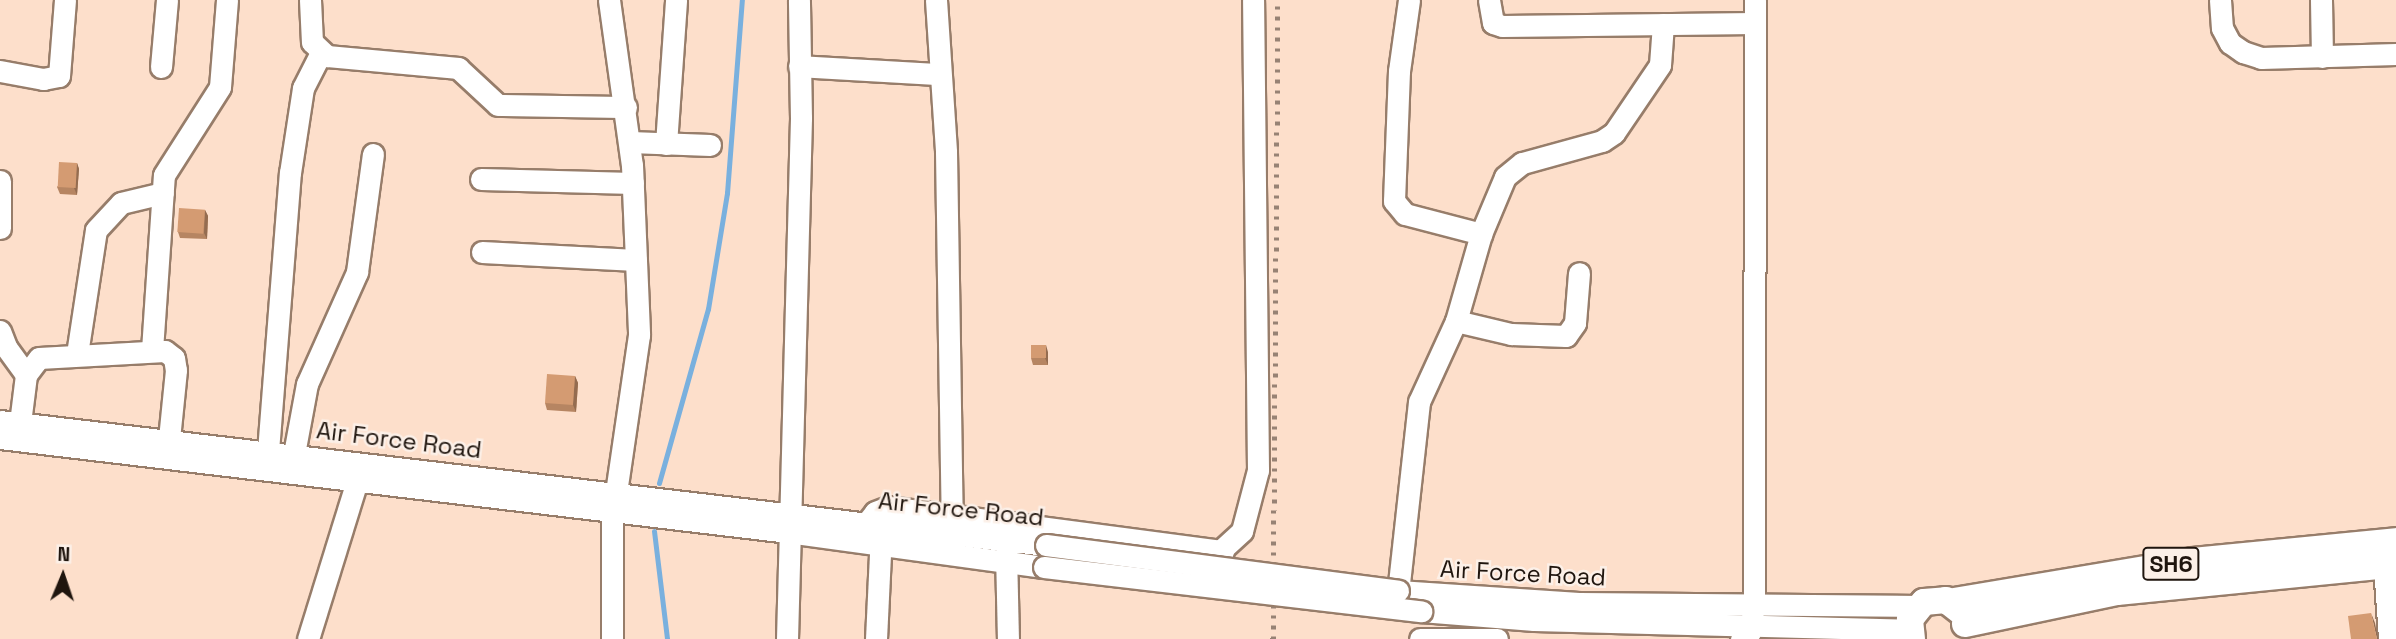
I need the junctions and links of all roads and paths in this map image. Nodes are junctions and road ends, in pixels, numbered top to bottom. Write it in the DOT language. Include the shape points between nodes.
graph roads {
  1 [pos="65,0"];
  2 [pos="167,0"];
  3 [pos="227,0"];
  4 [pos="310,0"];
  5 [pos="609,0"];
  6 [pos="676,0"];
  7 [pos="799,0"];
  8 [pos="936,0"];
  9 [pos="1253,0"];
  10 [pos="1409,0"];
  11 [pos="1489,0"];
  12 [pos="1755,0"];
  13 [pos="2220,0"];
  14 [pos="2321,0"];
  15 [pos="1755,23"];
  16 [pos="1663,24"];
  17 [pos="320,54"];
  18 [pos="2396,54"];
  19 [pos="2322,57"];
  20 [pos="799,66"];
  21 [pos="161,67"];
  22 [pos="0,71"];
  23 [pos="939,74"];
  24 [pos="626,107"];
  25 [pos="629,142"];
  26 [pos="666,144"];
  27 [pos="710,145"];
  28 [pos="373,154"];
  29 [pos="481,179"];
  30 [pos="0,181"];
  31 [pos="633,183"];
  32 [pos="163,192"];
  33 [pos="0,228"];
  34 [pos="1481,234"];
  35 [pos="482,252"];
  36 [pos="636,260"];
  37 [pos="1579,273"];
  38 [pos="1455,321"];
  39 [pos="0,334"];
  40 [pos="152,350"];
  41 [pos="77,354"];
  42 [pos="26,375"];
  43 [pos="10,422"];
  44 [pos="0,439"];
  45 [pos="169,439"];
  46 [pos="268,450"];
  47 [pos="294,454"];
  48 [pos="357,481"];
  49 [pos="614,501"];
  50 [pos="951,516"];
  51 [pos="789,523"];
  52 [pos="875,533"];
  53 [pos="1006,539"];
  54 [pos="1223,551"];
  55 [pos="2392,557"];
  56 [pos="1006,564"];
  57 [pos="1206,564"];
  58 [pos="1398,591"];
  59 [pos="1948,602"];
  60 [pos="1920,606"];
  61 [pos="1749,622"];
  62 [pos="1964,632"];
  63 [pos="1910,634"];
  64 [pos="308,639"];
  65 [pos="612,639"];
  66 [pos="786,639"];
  67 [pos="876,639"];
  68 [pos="1008,639"];
  69 [pos="1420,639"];
  70 [pos="1479,639"];
  71 [pos="1497,639"];
  72 [pos="2389,639"];
  1 -- 22 [label="street" via="59,76 43,79"];
  2 -- 21 [label="street"];
  3 -- 32 [label="street" via="220,87 168,163"];
  4 -- 17 [label="street" via="312,42"];
  5 -- 24 [label="street"];
  6 -- 26 [label="street"];
  7 -- 20 [label="street"];
  8 -- 23 [label="street"];
  9 -- 54 [label="street" via="1258,470 1242,530"];
  10 -- 34 [label="street" via="1399,71 1394,201 1405,214"];
  11 -- 16 [label="street" via="1493,23 1502,26"];
  12 -- 15 [label="street"];
  13 -- 19 [label="street" via="2222,27 2230,44 2243,52 2260,58"];
  14 -- 19 [label="street"];
  15 -- 16 [label="street"];
  15 -- 61 [label="street"];
  16 -- 34 [label="street" via="1660,65 1614,133 1602,141 1511,168"];
  17 -- 24 [label="street" via="457,68 498,105"];
  17 -- 46 [label="street" via="303,88 290,173"];
  18 -- 19 [label="street"];
  20 -- 23 [label="street"];
  20 -- 51 [label="street"];
  23 -- 50 [label="street" via="946,152"];
  24 -- 25 [label="street"];
  25 -- 26 [label="street"];
  25 -- 31 [label="street"];
  26 -- 27 [label="street"];
  28 -- 47 [label="street" via="357,272 307,384"];
  29 -- 31 [label="street"];
  30 -- 33 [label="street"];
  31 -- 36 [label="street"];
  32 -- 40 [label="street"];
  32 -- 41 [label="street" via="121,203 96,230"];
  34 -- 38 [label="street"];
  35 -- 36 [label="street"];
  36 -- 49 [label="street" via="639,351"];
  37 -- 38 [label="street" via="1575,323 1566,336 1511,334"];
  38 -- 58 [label="street" via="1419,402"];
  39 -- 42 [label="street"];
  40 -- 41 [label="street"];
  40 -- 45 [label="street" via="174,358"];
  41 -- 42 [label="street" via="39,358"];
  42 -- 43 [label="street"];
  43 -- 45 [label="street, Air Force Road"];
  44 -- 48 [label="street, Air Force Road"];
  45 -- 46 [label="street, Air Force Road"];
  46 -- 47 [label="street, Air Force Road"];
  47 -- 49 [label="street, Air Force Road"];
  48 -- 49 [label="street, Air Force Road"];
  48 -- 64 [label="street"];
  49 -- 51 [label="street, Air Force Road"];
  49 -- 65 [label="street"];
  50 -- 52 [label="street" via="888,508 875,512"];
  50 -- 54 [label="street"];
  51 -- 52 [label="street, Air Force Road"];
  51 -- 66 [label="street"];
  52 -- 53 [label="street, Air Force Road"];
  52 -- 56 [label="street, Air Force Road"];
  52 -- 67 [label="street"];
  53 -- 56 [label="street"];
  53 -- 57 [label="street, Air Force Road, bridge"];
  54 -- 57 [label="street"];
  55 -- 59 [label="main road, SH6" via="2193,561"];
  55 -- 62 [label="main road, SH6" via="2117,592"];
  55 -- 72 [label="street"];
  56 -- 61 [label="street, Air Force Road, bridge" via="1534,620"];
  56 -- 68 [label="street"];
  57 -- 58 [label="street, Air Force Road, bridge"];
  58 -- 61 [label="street, Air Force Road"];
  59 -- 60 [label="main road, SH6" via="1935,599"];
  59 -- 62 [label="main road, SH6" via="1962,614"];
  60 -- 61 [label="street, Air Force Road"];
  60 -- 63 [label="main road"];
  61 -- 63 [label="street, Air Force Road"];
  69 -- 70 [label="street"];
  70 -- 71 [label="street"];
}
